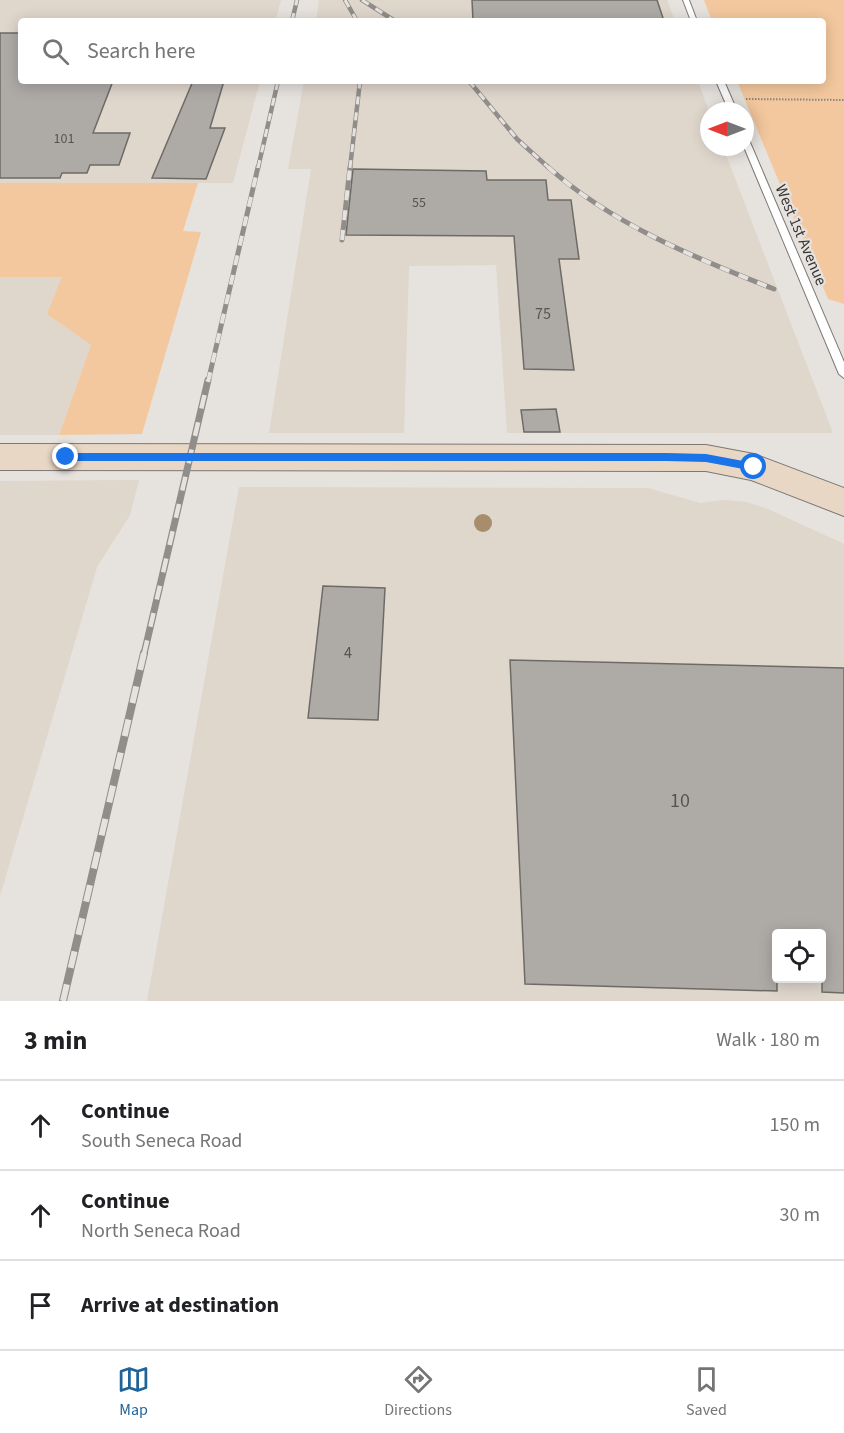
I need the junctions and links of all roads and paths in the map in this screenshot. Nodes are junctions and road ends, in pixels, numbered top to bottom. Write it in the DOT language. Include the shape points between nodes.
graph roads {
  1 [pos="686,0"];
  2 [pos="693,18"];
  3 [pos="721,84"];
  4 [pos="727,99"];
  5 [pos="844,100"];
  6 [pos="728,102"];
  7 [pos="752,156"];
  8 [pos="844,374"];
  9 [pos="0,457"];
  10 [pos="844,502"];
  1 -- 2 [label="lane"];
  3 -- 4 [label="lane"];
  4 -- 5 [label="path"];
  4 -- 6 [label="lane"];
  7 -- 8 [label="lane, West 1st Avenue"];
  9 -- 10 [label="main road" via="706,458 754,467"];
}
